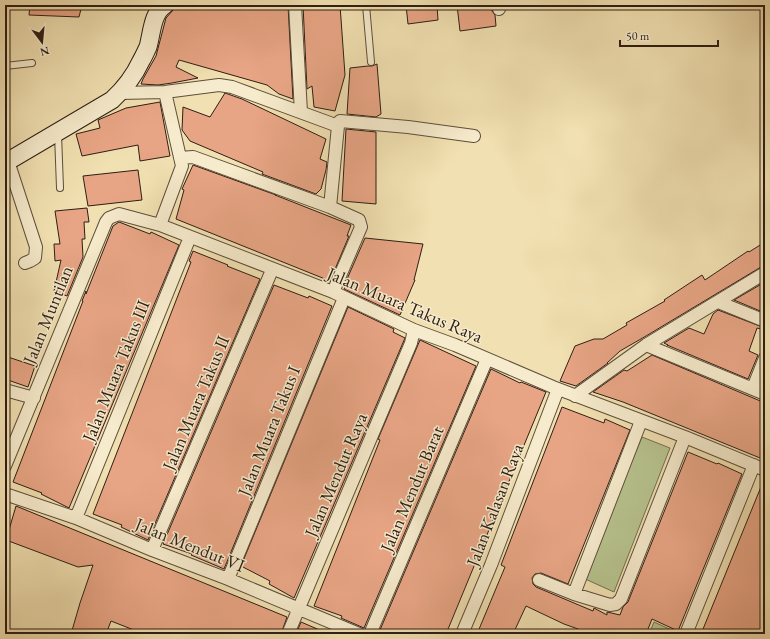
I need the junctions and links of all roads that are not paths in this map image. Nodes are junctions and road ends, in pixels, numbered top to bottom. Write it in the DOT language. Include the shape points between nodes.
graph roads {
  1 [pos="295,5"];
  2 [pos="366,5"];
  3 [pos="157,7"];
  4 [pos="371,62"];
  5 [pos="32,63"];
  6 [pos="5,66"];
  7 [pos="165,92"];
  8 [pos="120,93"];
  9 [pos="302,112"];
  10 [pos="338,126"];
  11 [pos="58,132"];
  12 [pos="474,136"];
  13 [pos="180,158"];
  14 [pos="7,162"];
  15 [pos="60,188"];
  16 [pos="330,207"];
  17 [pos="106,222"];
  18 [pos="160,225"];
  19 [pos="190,237"];
  20 [pos="25,262"];
  21 [pos="272,270"];
  22 [pos="765,273"];
  23 [pos="333,292"];
  24 [pos="344,298"];
  25 [pos="718,302"];
  26 [pos="765,321"];
  27 [pos="414,330"];
  28 [pos="646,346"];
  29 [pos="765,358"];
  30 [pos="487,359"];
  31 [pos="753,388"];
  32 [pos="558,389"];
  33 [pos="5,390"];
  34 [pos="765,394"];
  35 [pos="576,396"];
  36 [pos="34,398"];
  37 [pos="641,421"];
  38 [pos="685,437"];
  39 [pos="5,466"];
  40 [pos="759,468"];
  41 [pos="5,494"];
  42 [pos="76,518"];
  43 [pos="152,550"];
  44 [pos="228,579"];
  45 [pos="539,580"];
  46 [pos="574,594"];
  47 [pos="299,609"];
  48 [pos="288,634"];
  49 [pos="359,634"];
  50 [pos="370,634"];
  51 [pos="462,634"];
  52 [pos="686,634"];
  1 -- 9 [label="street"];
  2 -- 4 [label="lane"];
  3 -- 8 [label="main road" via="141,62"];
  5 -- 6 [label="lane"];
  7 -- 8 [label="street"];
  7 -- 9 [label="street" via="219,85 232,87"];
  7 -- 13 [label="street"];
  8 -- 11 [label="main road"];
  9 -- 10 [label="street"];
  10 -- 12 [label="street" via="340,121"];
  10 -- 16 [label="street"];
  11 -- 14 [label="main road"];
  11 -- 15 [label="lane"];
  13 -- 16 [label="street" via="193,157"];
  13 -- 18 [label="street" via="182,166"];
  14 -- 20 [label="street" via="36,247 35,258"];
  16 -- 23 [label="street" via="356,218 361,227"];
  17 -- 18 [label="street, Jalan Muara Takus Raya" via="108,218 119,214"];
  17 -- 36 [label="street, Jalan Muntilan"];
  18 -- 19 [label="street, Jalan Muara Takus Raya"];
  19 -- 21 [label="street, Jalan Muara Takus Raya"];
  19 -- 42 [label="street, Jalan Muara Takus III"];
  21 -- 23 [label="street, Jalan Muara Takus Raya"];
  21 -- 43 [label="street, Jalan Muara Takus II"];
  22 -- 25 [label="street"];
  23 -- 24 [label="street, Jalan Muara Takus Raya"];
  24 -- 27 [label="street, Jalan Muara Takus Raya"];
  24 -- 44 [label="street, Jalan Muara Takus I"];
  25 -- 26 [label="street"];
  25 -- 28 [label="street"];
  27 -- 30 [label="street, Jalan Muara Takus Raya"];
  27 -- 47 [label="street, Jalan Mendut Raya" via="411,343"];
  28 -- 31 [label="street"];
  28 -- 35 [label="street"];
  29 -- 31 [label="street"];
  30 -- 32 [label="street, Jalan Muara Takus Raya"];
  30 -- 50 [label="street, Jalan Mendut Barat"];
  31 -- 34 [label="street"];
  32 -- 35 [label="street, Jalan Muara Takus Raya"];
  32 -- 51 [label="street, Jalan Kalasan Raya"];
  33 -- 36 [label="street"];
  35 -- 37 [label="street, Jalan Muara Takus Raya"];
  36 -- 39 [label="street, Jalan Muntilan"];
  37 -- 38 [label="street, Jalan Muara Takus Raya"];
  37 -- 46 [label="street"];
  38 -- 40 [label="street, Jalan Muara Takus Raya"];
  38 -- 46 [label="street" via="621,599 616,604 610,604"];
  40 -- 52 [label="street"];
  41 -- 42 [label="street, Jalan Mendut VI"];
  42 -- 43 [label="street, Jalan Mendut VI"];
  43 -- 44 [label="street, Jalan Mendut VI"];
  44 -- 47 [label="street, Jalan Mendut VI"];
  45 -- 46 [label="street"];
  47 -- 48 [label="street, Jalan Mendut Raya"];
  47 -- 49 [label="street, Jalan Mendut VI"];
}
